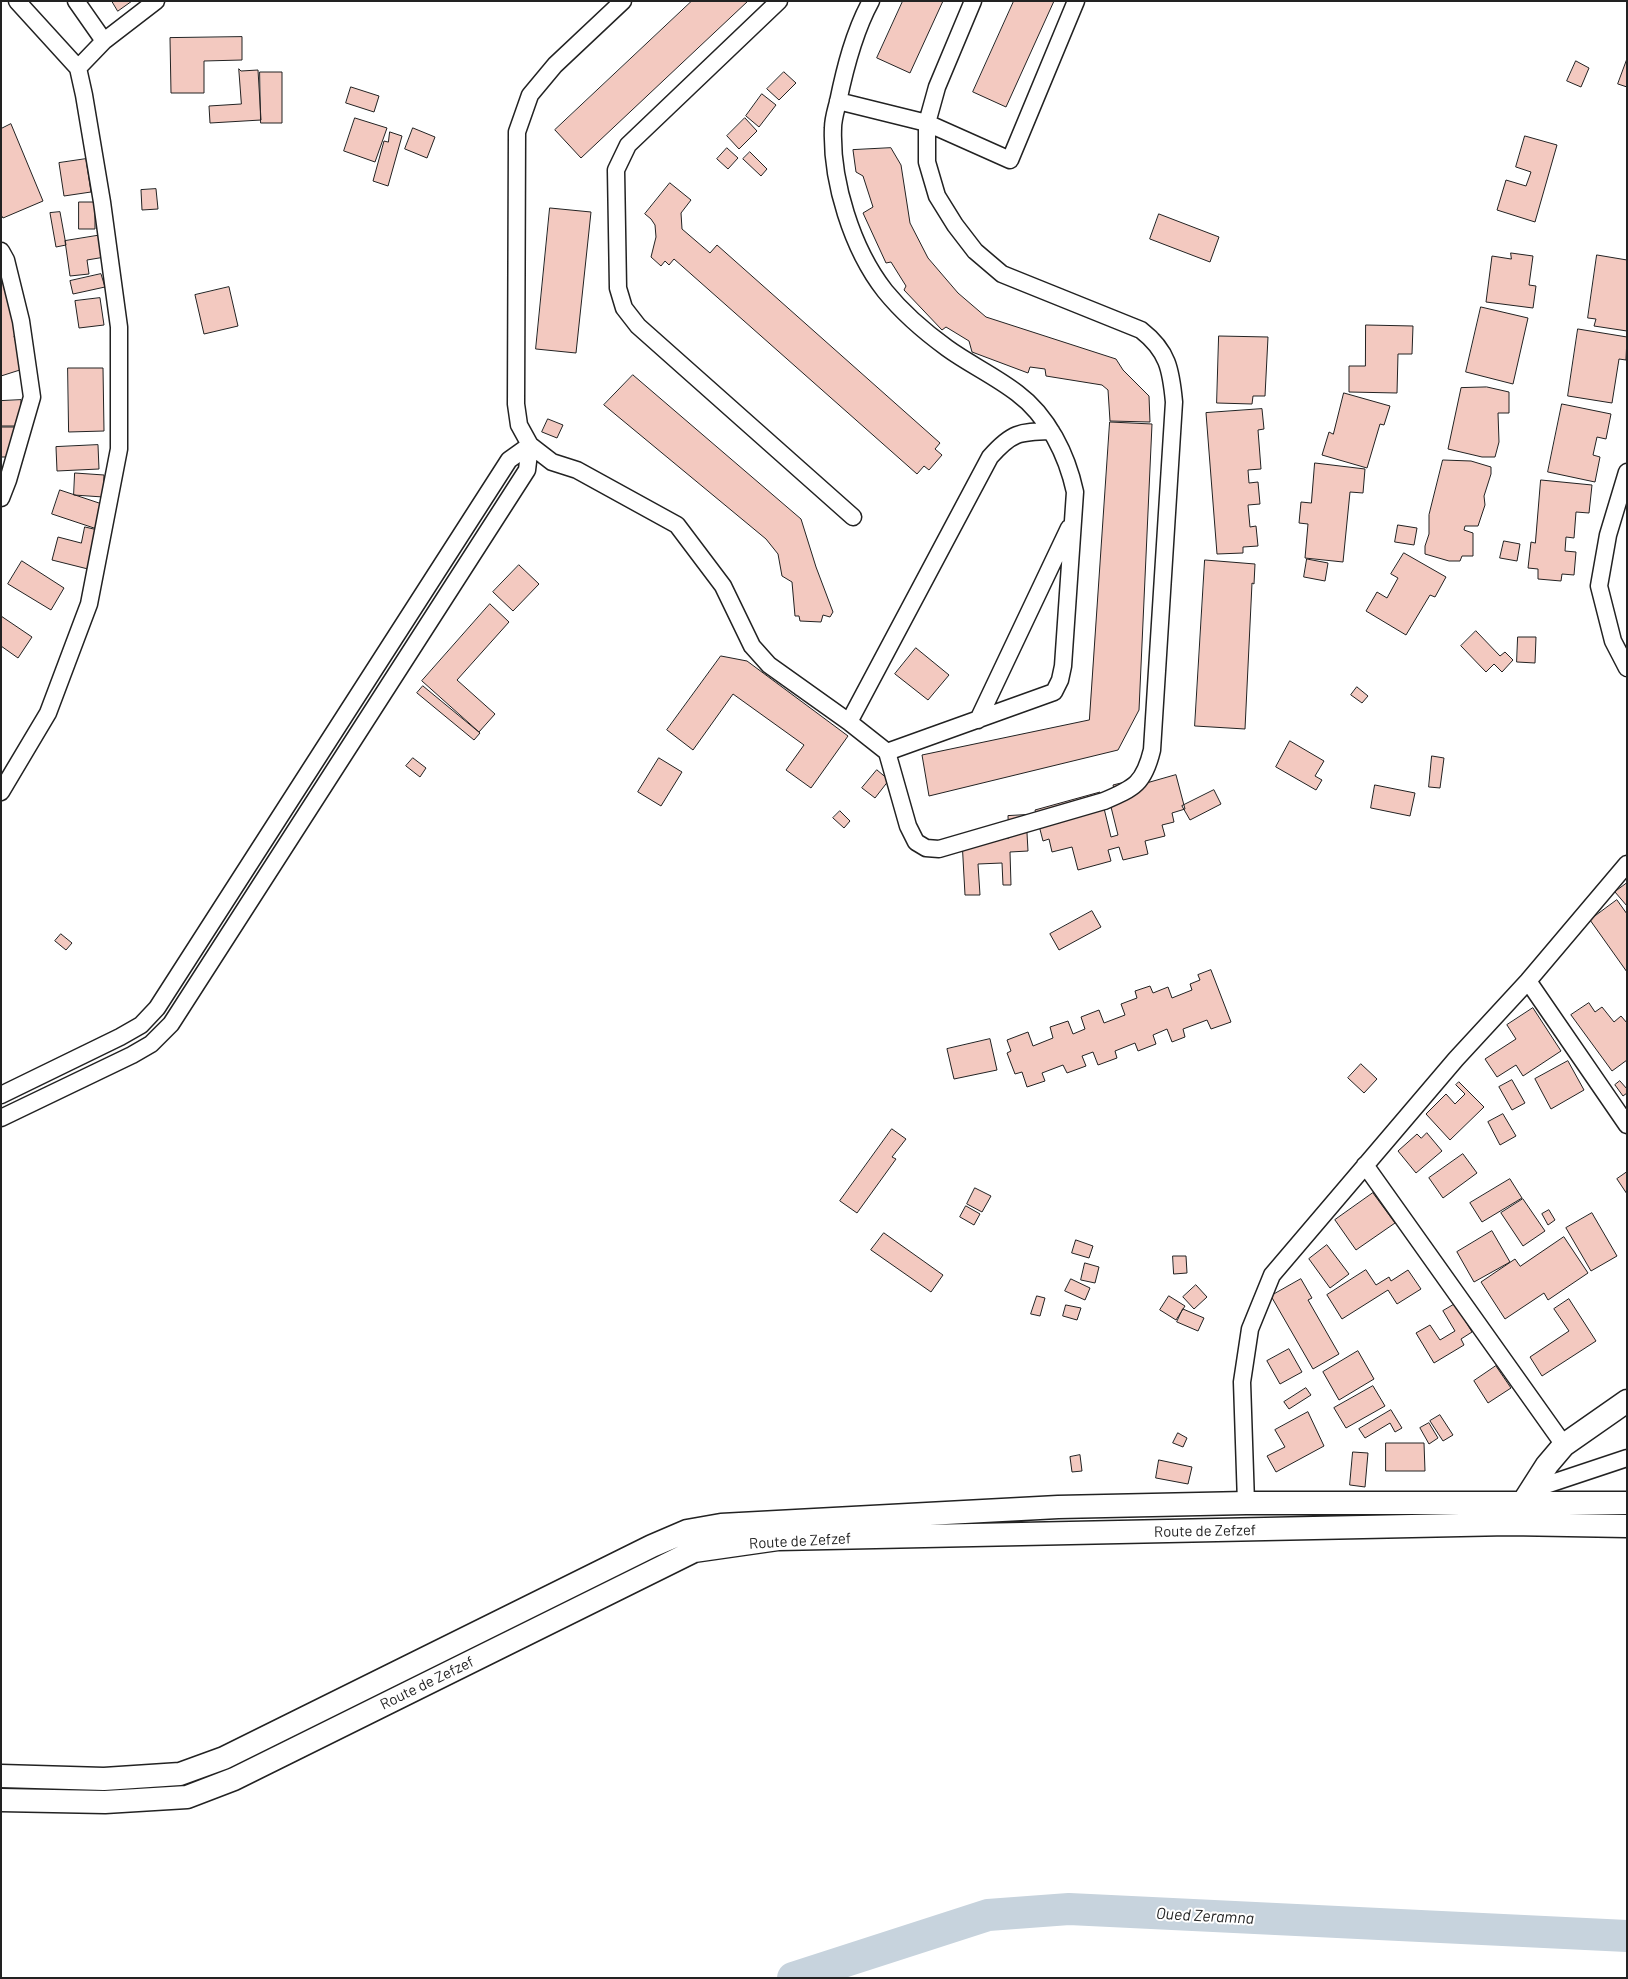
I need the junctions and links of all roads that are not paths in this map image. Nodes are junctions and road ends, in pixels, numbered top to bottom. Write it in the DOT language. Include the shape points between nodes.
graph roads {
  1 [pos="17,1"];
  2 [pos="76,1"];
  3 [pos="156,1"];
  4 [pos="623,1"];
  5 [pos="779,1"];
  6 [pos="871,1"];
  7 [pos="973,1"];
  8 [pos="1076,1"];
  9 [pos="104,41"];
  10 [pos="78,68"];
  11 [pos="838,101"];
  12 [pos="927,123"];
  13 [pos="1,251"];
  14 [pos="1051,432"];
  15 [pos="530,445"];
  16 [pos="1627,472"];
  17 [pos="1,498"];
  18 [pos="853,517"];
  19 [pos="1074,518"];
  20 [pos="1627,668"];
  21 [pos="978,720"];
  22 [pos="850,722"];
  23 [pos="887,752"];
  24 [pos="1,792"];
  25 [pos="1627,864"];
  26 [pos="1528,981"];
  27 [pos="1,1095"];
  28 [pos="1,1118"];
  29 [pos="1627,1125"];
  30 [pos="1365,1165"];
  31 [pos="1627,1401"];
  32 [pos="1564,1445"];
  33 [pos="1627,1458"];
  34 [pos="1527,1496"];
  35 [pos="1246,1503"];
  36 [pos="1627,1504"];
  37 [pos="1509,1524"];
  38 [pos="1627,1526"];
  39 [pos="1,1776"];
  40 [pos="1,1800"];
  1 -- 10 [label="street"];
  2 -- 9 [label="street"];
  3 -- 9 [label="street"];
  4 -- 15 [label="street" via="555,65 530,95 517,132 516,404 519,424"];
  5 -- 18 [label="street" via="628,145 616,170 618,288 624,308 638,326"];
  6 -- 11 [label="street" via="845,66"];
  7 -- 12 [label="street" via="936,87"];
  8 -- 12 [label="street" via="1010,160"];
  9 -- 10 [label="street"];
  10 -- 24 [label="street" via="102,202 119,327 119,449 89,604 48,713"];
  11 -- 12 [label="street"];
  11 -- 14 [label="street" via="833,127 836,179 846,219 863,256 885,291 947,348 1017,393 1036,410"];
  12 -- 23 [label="street" via="927,162 937,196 975,251 1002,274 1141,330 1155,341 1167,359 1174,402 1159,641 1152,750 1147,770 1136,784 1120,795 953,846 926,848 916,842 908,826"];
  13 -- 17 [label="street" via="21,321 32,397"];
  14 -- 19 [label="street" via="1071,471 1075,492"];
  14 -- 22 [label="street" via="1019,433 1003,442 990,457"];
  15 -- 22 [label="street" via="552,462 577,470 677,525 723,586 752,646 763,659"];
  15 -- 27 [label="street" via="509,460 157,1008 140,1025 120,1037"];
  15 -- 28 [label="street" via="527,470 171,1024 151,1044 132,1055"];
  16 -- 20 [label="street" via="1608,535 1599,586 1613,641"];
  19 -- 21 [label="street"];
  19 -- 21 [label="street" via="1060,680 1054,692"];
  21 -- 23 [label="street"];
  22 -- 23 [label="street"];
  25 -- 26 [label="street"];
  26 -- 29 [label="street"];
  26 -- 30 [label="street"];
  30 -- 32 [label="street"];
  30 -- 35 [label="street" via="1272,1275 1250,1329 1242,1382"];
  31 -- 32 [label="main road"];
  32 -- 34 [label="main road"];
  33 -- 34 [label="street"];
  34 -- 35 [label="main road, Route de Zefzef"];
  34 -- 36 [label="main road, Route de Zefzef"];
  34 -- 37 [label="main road"];
  35 -- 39 [label="main road, Route de Zefzef" via="1058,1507 721,1525 686,1531 224,1758 180,1774 104,1779"];
  37 -- 38 [label="main road, Route de Zefzef"];
  37 -- 40 [label="main road, Route de Zefzef" via="778,1539 694,1551 234,1779 187,1797 105,1802"];
}
